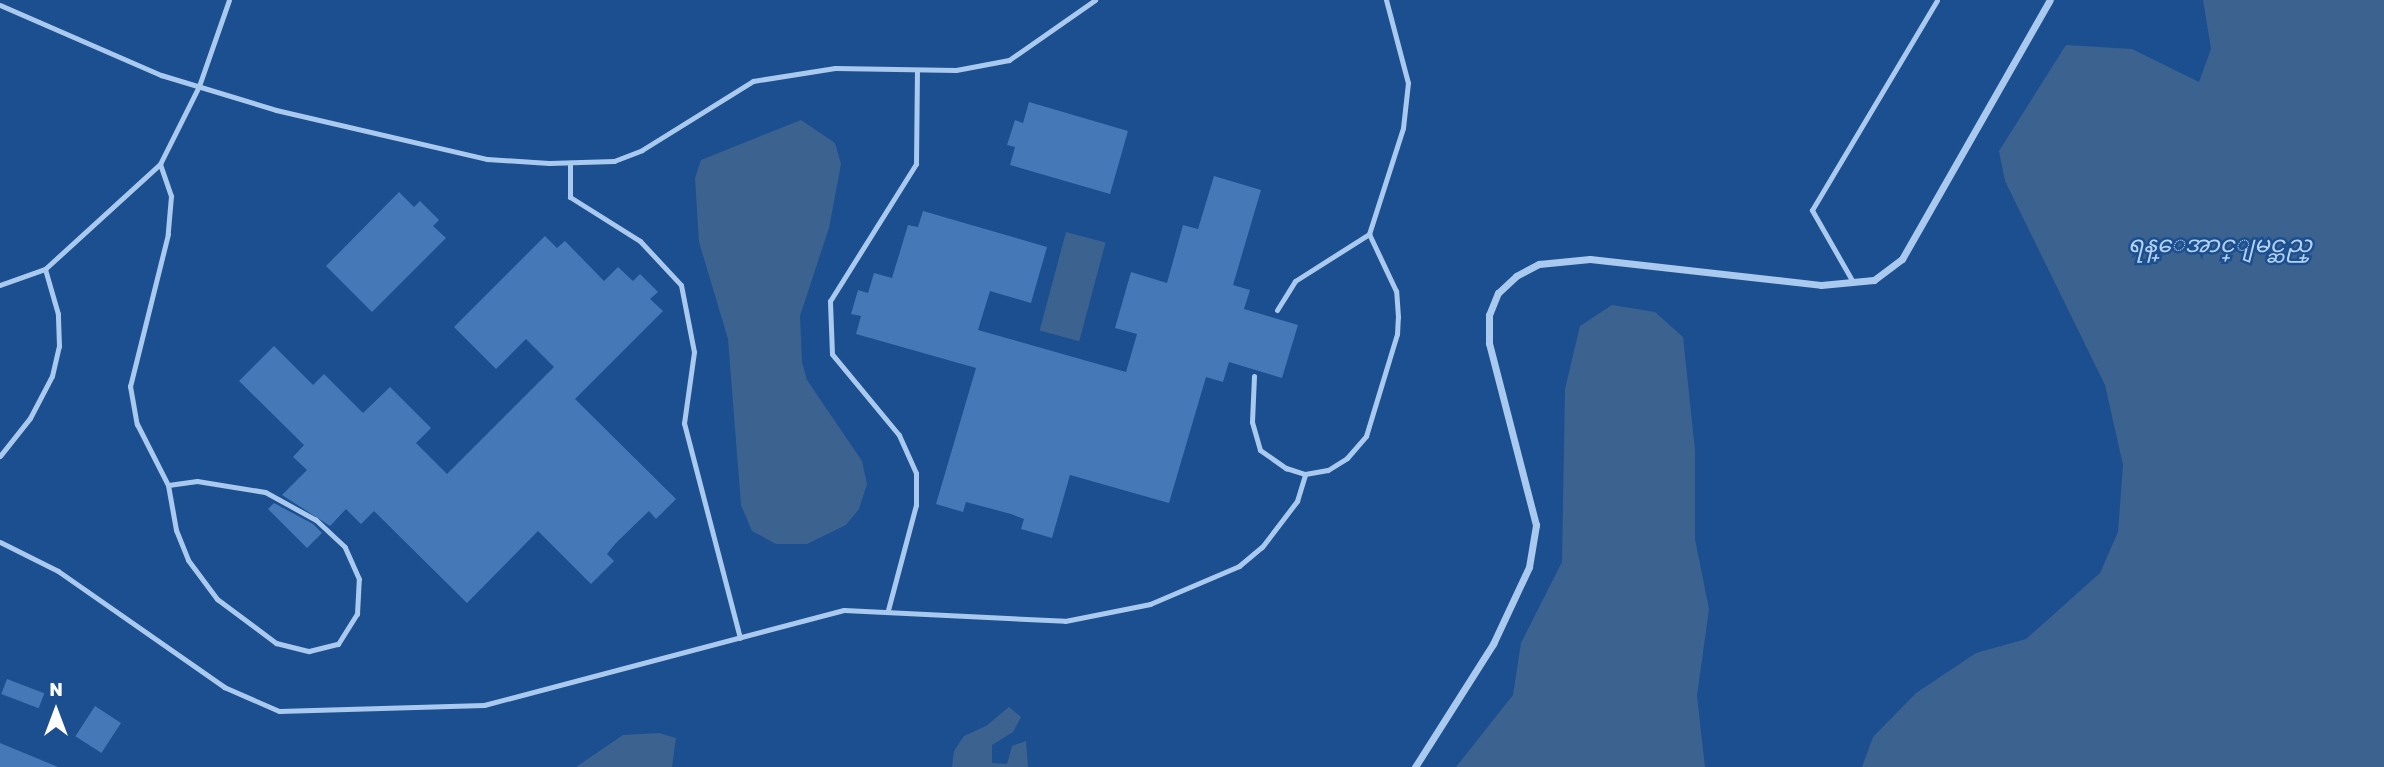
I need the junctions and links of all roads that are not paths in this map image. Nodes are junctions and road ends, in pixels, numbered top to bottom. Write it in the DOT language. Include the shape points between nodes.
graph roads {
  1 [pos="229,0"];
  2 [pos="1095,0"];
  3 [pos="1386,0"];
  4 [pos="1937,0"];
  5 [pos="2050,0"];
  6 [pos="0,5"];
  7 [pos="917,70"];
  8 [pos="199,86"];
  9 [pos="570,163"];
  10 [pos="160,164"];
  11 [pos="1369,234"];
  12 [pos="45,269"];
  13 [pos="0,285"];
  14 [pos="1855,285"];
  15 [pos="1277,310"];
  16 [pos="1254,376"];
  17 [pos="0,456"];
  18 [pos="1304,474"];
  19 [pos="168,485"];
  20 [pos="0,542"];
  21 [pos="888,610"];
  22 [pos="740,638"];
  23 [pos="1415,767"];
  1 -- 8 [label="lane"];
  2 -- 7 [label="lane" via="1009,60 956,70"];
  3 -- 11 [label="lane" via="1408,83 1404,128"];
  4 -- 14 [label="lane" via="1812,210"];
  5 -- 14 [label="street" via="1902,259 1874,280"];
  6 -- 8 [label="lane" via="161,75"];
  7 -- 9 [label="lane" via="835,68 753,80 642,150 614,160"];
  7 -- 21 [label="lane" via="916,164 830,301 832,354 899,435 916,472 916,505"];
  8 -- 9 [label="lane" via="393,140 487,159"];
  8 -- 10 [label="lane"];
  9 -- 22 [label="lane" via="570,197 640,241 681,285 694,352 684,423"];
  10 -- 12 [label="lane"];
  10 -- 19 [label="lane" via="171,196 167,234 130,386 137,424"];
  11 -- 15 [label="lane" via="1296,281"];
  11 -- 18 [label="lane" via="1396,291 1397,334 1366,436 1347,458 1328,470"];
  12 -- 13 [label="lane"];
  12 -- 17 [label="lane" via="58,314 52,376 30,418"];
  14 -- 23 [label="street" via="1590,259 1539,264 1498,293 1489,315 1489,343 1536,525 1529,568 1493,644"];
  16 -- 18 [label="lane" via="1252,422 1260,450"];
  18 -- 21 [label="lane" via="1297,501 1262,547 1239,566 1150,604 1065,621"];
  19 -- 19 [label="lane" via="176,530 188,560 217,599 276,643 309,651 338,644 357,614 359,579 345,547 316,520 265,492 197,481"];
  20 -- 22 [label="lane" via="58,571 224,687 279,711 484,705"];
  21 -- 22 [label="lane" via="816,615"];
}
